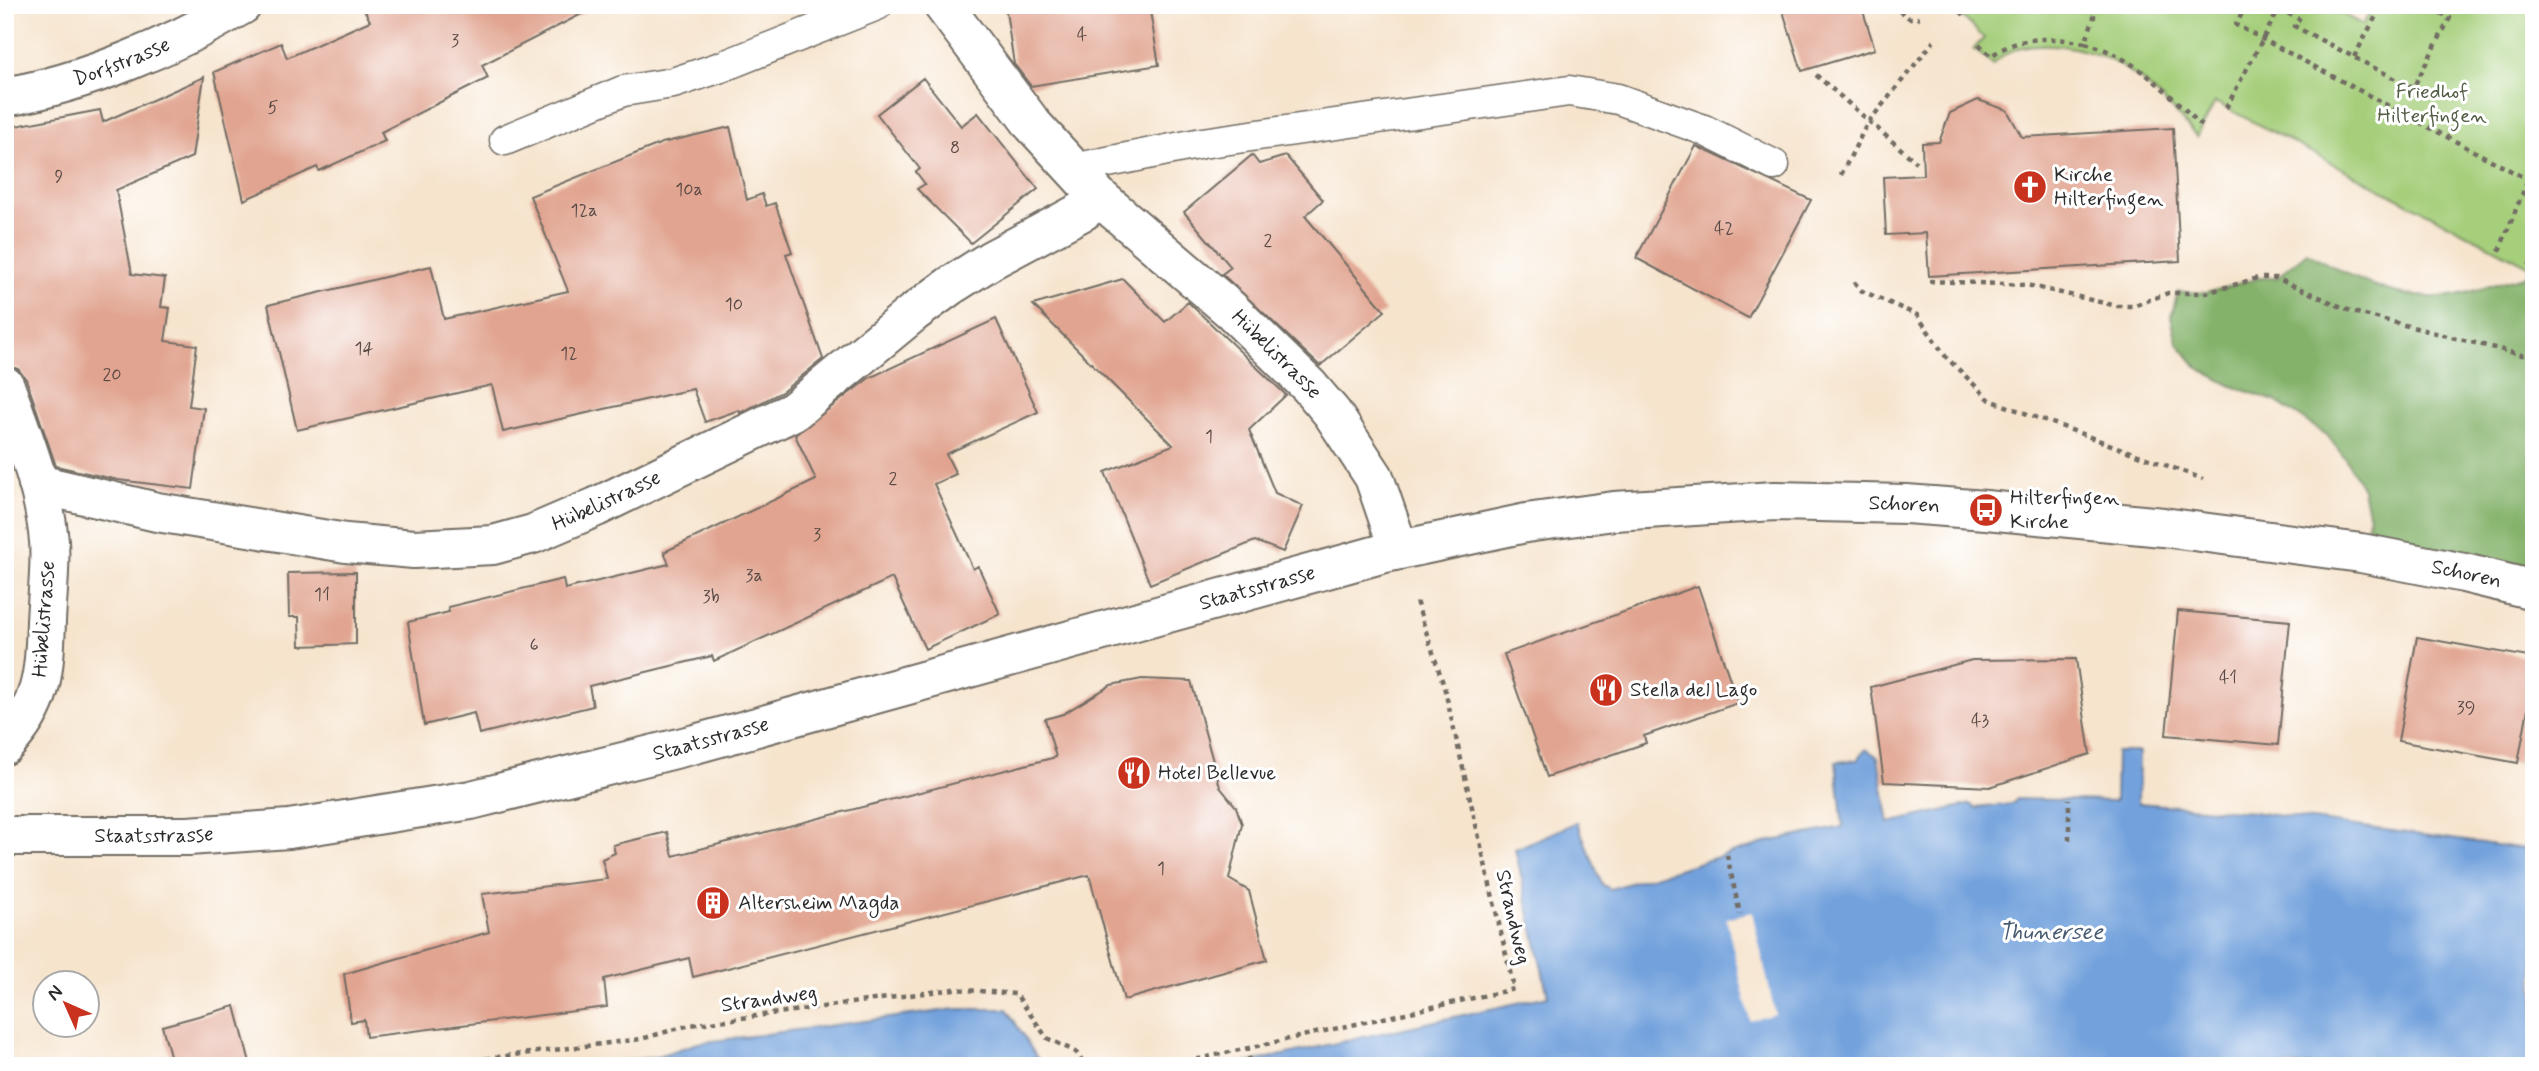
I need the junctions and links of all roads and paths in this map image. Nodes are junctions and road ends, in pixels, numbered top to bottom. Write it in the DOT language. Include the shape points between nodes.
graph roads {
  1 [pos="877,5"];
  2 [pos="943,5"];
  3 [pos="1891,5"];
  4 [pos="1970,5"];
  5 [pos="2093,5"];
  6 [pos="2246,5"];
  7 [pos="2382,5"];
  8 [pos="2426,5"];
  9 [pos="2512,5"];
  10 [pos="236,7"];
  11 [pos="2280,7"];
  12 [pos="1961,15"];
  13 [pos="2534,17"];
  14 [pos="1920,18"];
  15 [pos="2264,39"];
  16 [pos="1934,41"];
  17 [pos="2085,43"];
  18 [pos="1979,44"];
  19 [pos="2354,57"];
  20 [pos="1816,75"];
  21 [pos="5,97"];
  22 [pos="2226,108"];
  23 [pos="1869,121"];
  24 [pos="2202,126"];
  25 [pos="505,140"];
  26 [pos="1916,162"];
  27 [pos="1774,165"];
  28 [pos="1073,169"];
  29 [pos="1841,175"];
  30 [pos="2531,181"];
  31 [pos="1100,198"];
  32 [pos="2499,251"];
  33 [pos="1929,281"];
  34 [pos="1854,282"];
  35 [pos="2534,358"];
  36 [pos="5,386"];
  37 [pos="37,484"];
  38 [pos="2216,484"];
  39 [pos="1399,550"];
  40 [pos="2534,590"];
  41 [pos="5,745"];
  42 [pos="2070,799"];
  43 [pos="5,836"];
  44 [pos="2069,840"];
  45 [pos="1727,855"];
  46 [pos="1740,914"];
  47 [pos="1247,1047"];
  48 [pos="426,1066"];
  49 [pos="1085,1066"];
  50 [pos="1167,1066"];
  51 [pos="1251,1066"];
  1 -- 25 [label="lane" via="709,71 673,83 623,91"];
  2 -- 28 [label="main road, Hübelistrasse" via="1033,125"];
  3 -- 14 [label="path" via="1909,18"];
  4 -- 12 [label="path"];
  5 -- 17 [label="path"];
  6 -- 15 [label="path" via="2236,25"];
  7 -- 19 [label="path"];
  8 -- 19 [label="path" via="2450,19 2413,88"];
  9 -- 13 [label="path"];
  10 -- 21 [label="main road, Dorfstrasse" via="171,44"];
  11 -- 15 [label="path"];
  11 -- 19 [label="path" via="2299,19 2294,26"];
  15 -- 22 [label="path"];
  15 -- 30 [label="path"];
  16 -- 23 [label="path"];
  17 -- 18 [label="path" via="2025,39 1991,56"];
  17 -- 24 [label="path" via="2115,53 2150,75"];
  20 -- 23 [label="path"];
  23 -- 26 [label="path"];
  23 -- 29 [label="path"];
  27 -- 28 [label="lane" via="1704,131 1618,99 1569,91 1202,143"];
  28 -- 31 [label="main road, Hübelistrasse"];
  30 -- 32 [label="path"];
  31 -- 37 [label="main road, Hübelistrasse" via="950,286 794,411 596,506 533,534 493,545 414,548 346,542 157,512"];
  31 -- 39 [label="main road, Hübelistrasse" via="1231,310 1332,413 1374,477"];
  33 -- 35 [label="path" via="2027,285 2133,306 2168,293 2206,293 2258,278 2276,278 2353,312"];
  34 -- 38 [label="path" via="1862,291 1917,315 1946,357 1990,400"];
  36 -- 37 [label="main road, Hübelistrasse"];
  37 -- 41 [label="main road, Hübelistrasse" via="49,541 44,671 37,701"];
  39 -- 40 [label="main road, Schoren" via="1526,523 1615,511 1775,501 1906,504 2164,527 2337,550"];
  39 -- 43 [label="main road, Staatsstrasse" via="695,744 471,800 289,829 188,836"];
  39 -- 47 [label="path, Strandweg" via="1444,687 1514,989"];
  42 -- 44 [label="path"];
  45 -- 46 [label="path"];
  47 -- 50 [label="path, Strandweg"];
  47 -- 51 [label="path"];
  48 -- 49 [label="path, Strandweg" via="641,1039 690,1025 954,989 1017,994 1046,1038 1076,1052"];
}
